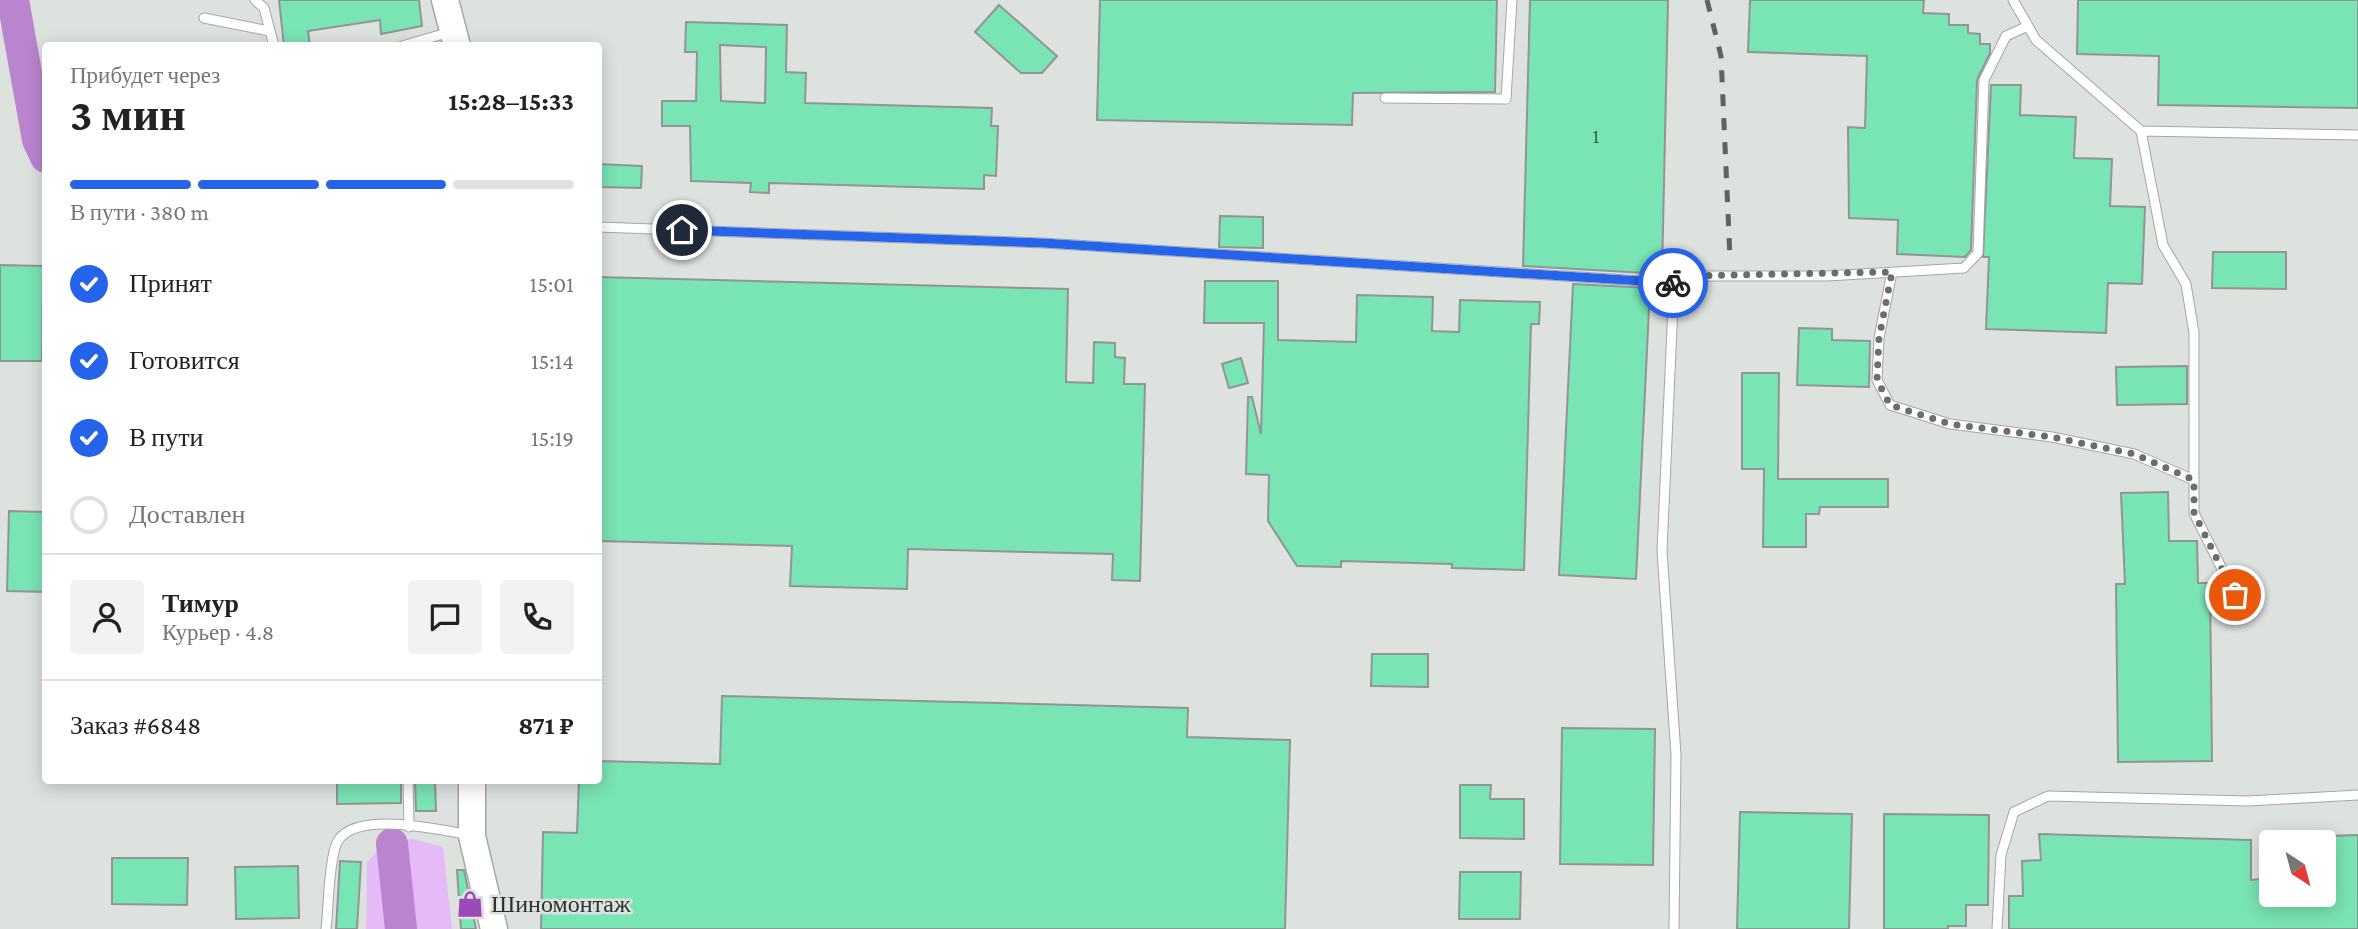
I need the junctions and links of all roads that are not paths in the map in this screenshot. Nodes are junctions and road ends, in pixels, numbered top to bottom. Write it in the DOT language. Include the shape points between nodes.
graph roads {
  1 [pos="255,0"];
  2 [pos="445,0"];
  3 [pos="1512,0"];
  4 [pos="2013,0"];
  5 [pos="204,18"];
  6 [pos="2028,26"];
  7 [pos="269,31"];
  8 [pos="455,38"];
  9 [pos="273,42"];
  10 [pos="428,42"];
  11 [pos="1385,98"];
  12 [pos="2141,131"];
  13 [pos="2358,135"];
  14 [pos="602,227"];
  15 [pos="1892,272"];
  16 [pos="1674,283"];
  17 [pos="2194,480"];
  18 [pos="2235,595"];
  19 [pos="408,784"];
  20 [pos="472,784"];
  21 [pos="2358,795"];
  22 [pos="409,827"];
  23 [pos="472,836"];
  24 [pos="326,929"];
  25 [pos="494,929"];
  26 [pos="1674,929"];
  27 [pos="1997,929"];
  1 -- 7 [label="lane" via="264,8"];
  2 -- 8 [label="street"];
  3 -- 11 [label="lane" via="1506,99"];
  4 -- 6 [label="lane"];
  5 -- 7 [label="lane"];
  6 -- 12 [label="lane" via="2036,40"];
  6 -- 15 [label="lane" via="2006,36 1984,80 1978,253 1964,268"];
  7 -- 9 [label="lane"];
  8 -- 10 [label="lane"];
  12 -- 13 [label="lane"];
  12 -- 17 [label="lane" via="2163,245 2186,284 2194,333"];
  14 -- 16 [label="lane" via="1043,243"];
  15 -- 16 [label="lane" via="1685,276"];
  15 -- 17 [label="lane" via="1879,338 1877,380 1890,405 1950,424 2052,437 2134,454"];
  16 -- 26 [label="lane" via="1662,551 1676,755"];
  17 -- 18 [label="lane" via="2194,513"];
  19 -- 22 [label="lane"];
  20 -- 23 [label="street"];
  21 -- 27 [label="lane" via="2248,801 2048,796 2014,812 2001,855"];
  22 -- 23 [label="lane"];
  22 -- 24 [label="lane" via="372,823 350,828 335,845"];
  23 -- 25 [label="street"];
}
